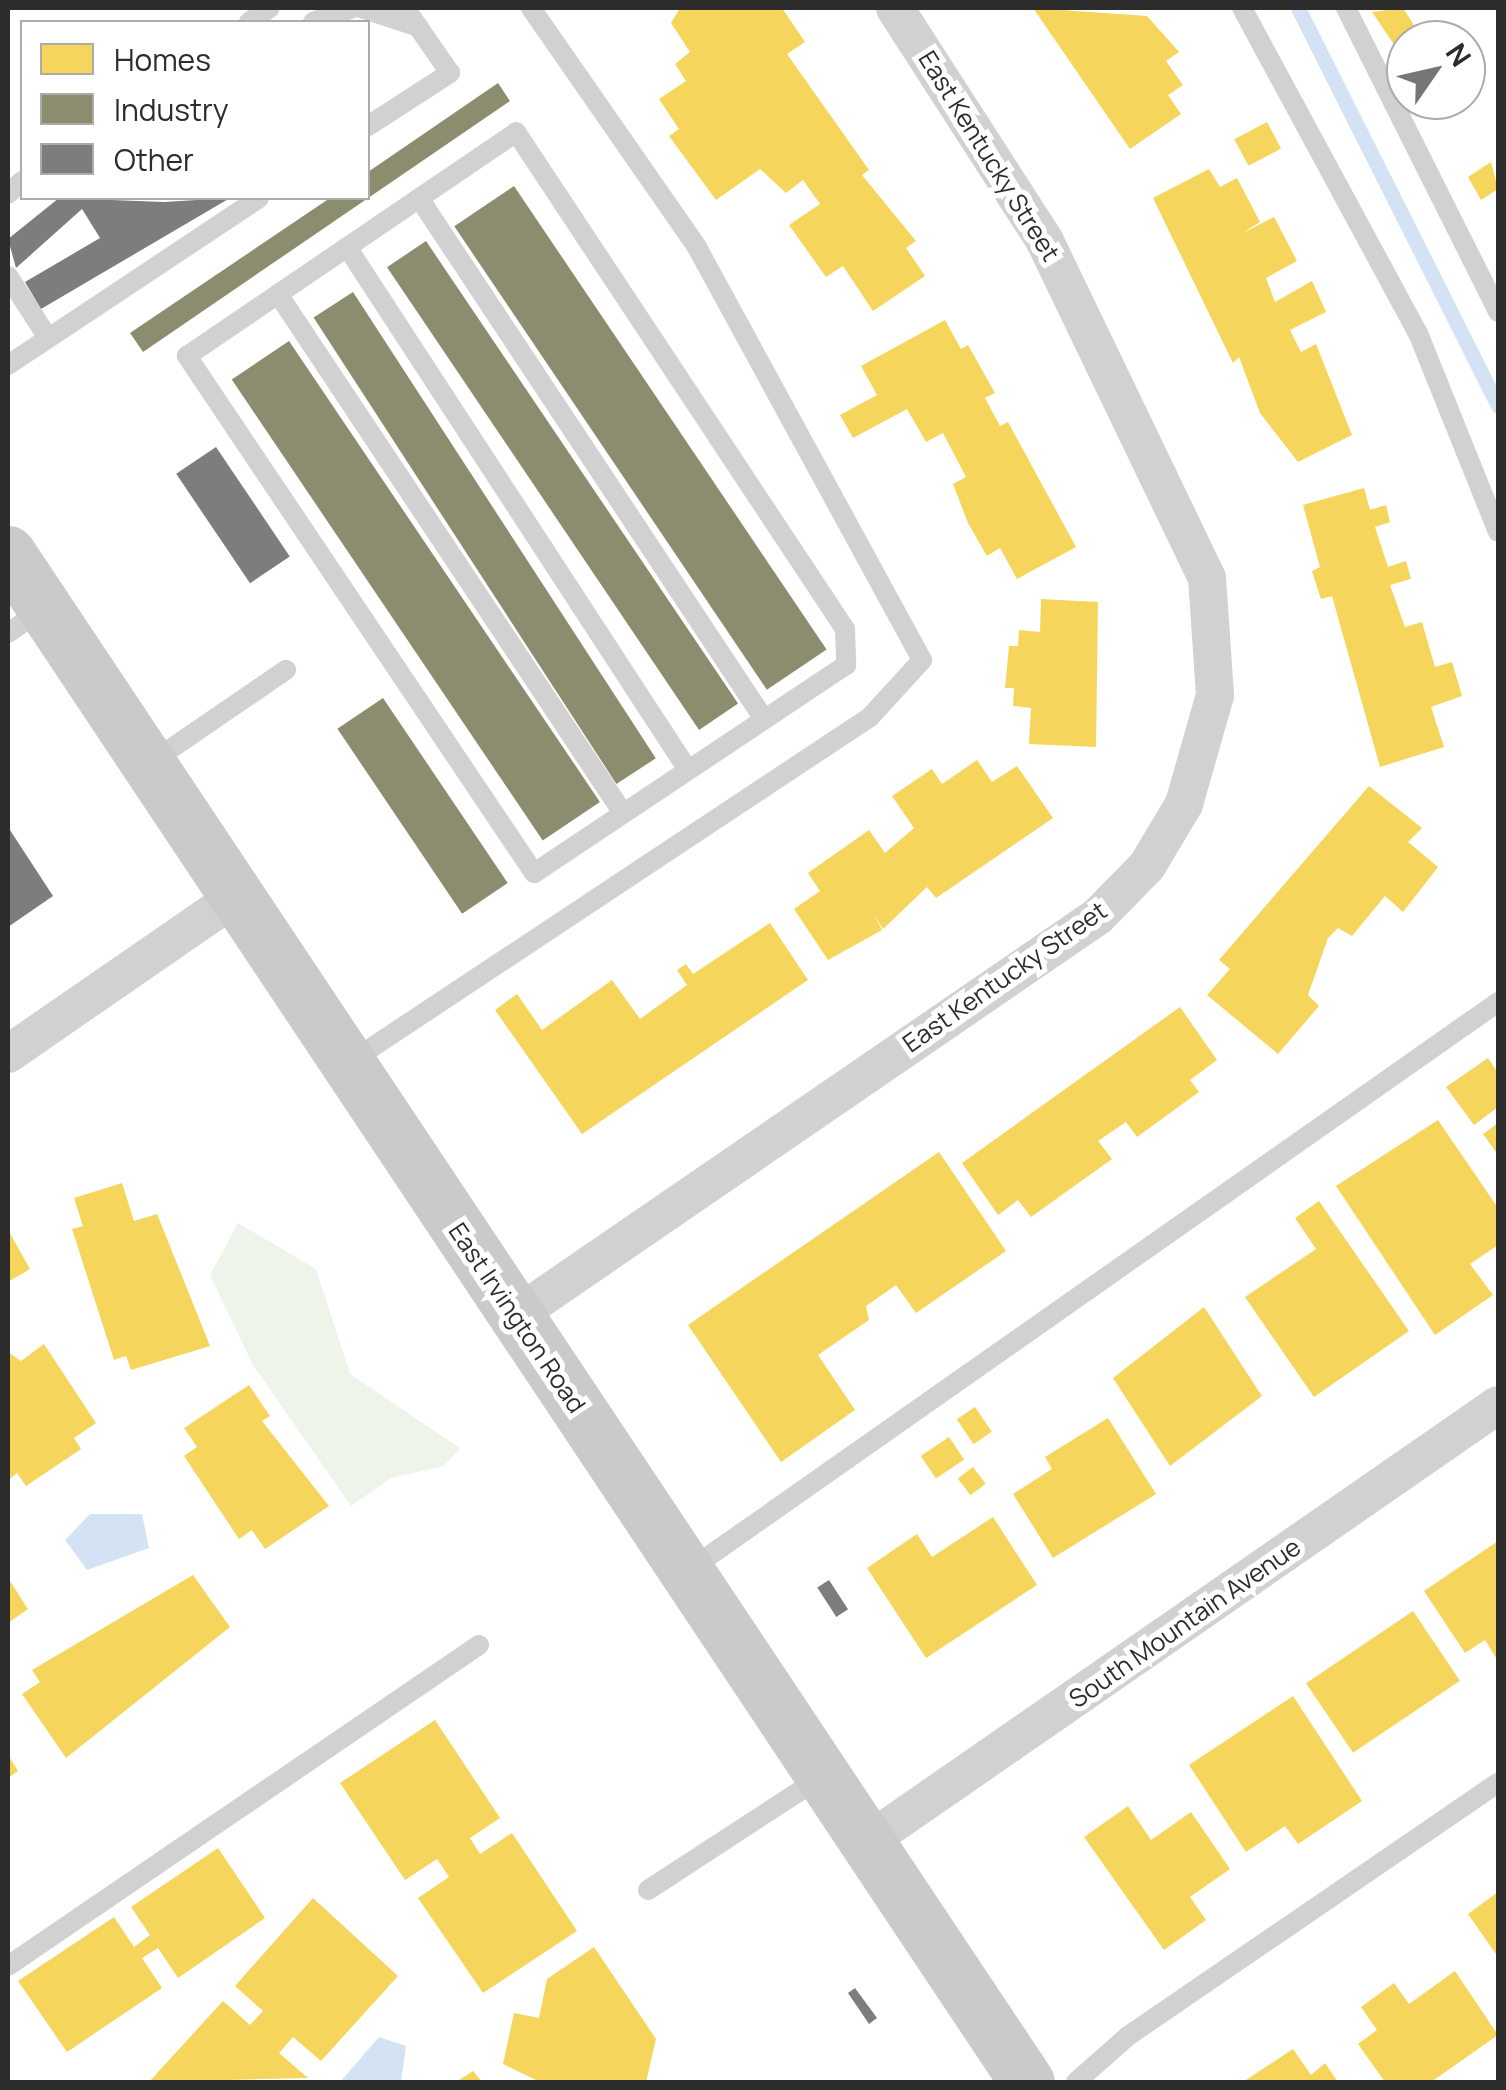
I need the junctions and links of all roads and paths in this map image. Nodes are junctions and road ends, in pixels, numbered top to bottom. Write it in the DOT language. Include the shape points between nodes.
graph roads {
  1 [pos="353,8"];
  2 [pos="361,8"];
  3 [pos="406,8"];
  4 [pos="530,8"];
  5 [pos="895,8"];
  6 [pos="1242,8"];
  7 [pos="1346,8"];
  8 [pos="320,20"];
  9 [pos="419,27"];
  10 [pos="370,125"];
  11 [pos="419,198"];
  12 [pos="256,200"];
  13 [pos="347,248"];
  14 [pos="8,276"];
  15 [pos="278,294"];
  16 [pos="1498,312"];
  17 [pos="48,338"];
  18 [pos="8,365"];
  19 [pos="1498,532"];
  20 [pos="8,553"];
  21 [pos="26,621"];
  22 [pos="286,670"];
  23 [pos="764,719"];
  24 [pos="148,764"];
  25 [pos="688,770"];
  26 [pos="623,813"];
  27 [pos="236,898"];
  28 [pos="1498,1002"];
  29 [pos="8,1054"];
  30 [pos="347,1064"];
  31 [pos="516,1316"];
  32 [pos="1498,1405"];
  33 [pos="688,1571"];
  34 [pos="478,1645"];
  35 [pos="825,1774"];
  36 [pos="1498,1783"];
  37 [pos="870,1840"];
  38 [pos="648,1890"];
  39 [pos="8,1966"];
  40 [pos="1027,2082"];
  41 [pos="1076,2082"];
  1 -- 8 [label="lane"];
  2 -- 9 [label="lane"];
  3 -- 9 [label="lane"];
  4 -- 30 [label="lane" via="697,247 922,660 870,717"];
  5 -- 31 [label="street, East Kentucky Street" via="1045,240 1207,578 1215,696 1184,804 1147,866 1098,916"];
  6 -- 19 [label="lane" via="1418,332"];
  7 -- 16 [label="lane"];
  9 -- 10 [label="lane" via="450,73"];
  11 -- 13 [label="lane"];
  11 -- 23 [label="lane"];
  11 -- 23 [label="lane" via="516,132 802,563 845,630 846,664"];
  12 -- 17 [label="lane"];
  13 -- 15 [label="lane"];
  13 -- 25 [label="lane"];
  14 -- 17 [label="lane"];
  15 -- 26 [label="lane"];
  15 -- 26 [label="lane" via="187,356 534,872"];
  17 -- 18 [label="lane"];
  20 -- 21 [label="main road, East Irvington Road"];
  21 -- 24 [label="main road, East Irvington Road"];
  22 -- 24 [label="lane"];
  23 -- 25 [label="lane"];
  24 -- 27 [label="main road, East Irvington Road"];
  25 -- 26 [label="lane"];
  27 -- 29 [label="street"];
  27 -- 30 [label="main road, East Irvington Road"];
  28 -- 33 [label="lane"];
  30 -- 31 [label="main road, East Irvington Road"];
  31 -- 33 [label="main road, East Irvington Road"];
  32 -- 37 [label="street, South Mountain Avenue"];
  33 -- 35 [label="main road, East Irvington Road"];
  34 -- 39 [label="lane"];
  35 -- 37 [label="main road, East Irvington Road"];
  35 -- 38 [label="lane"];
  36 -- 41 [label="lane" via="1128,2036"];
  37 -- 40 [label="main road, East Irvington Road"];
}
